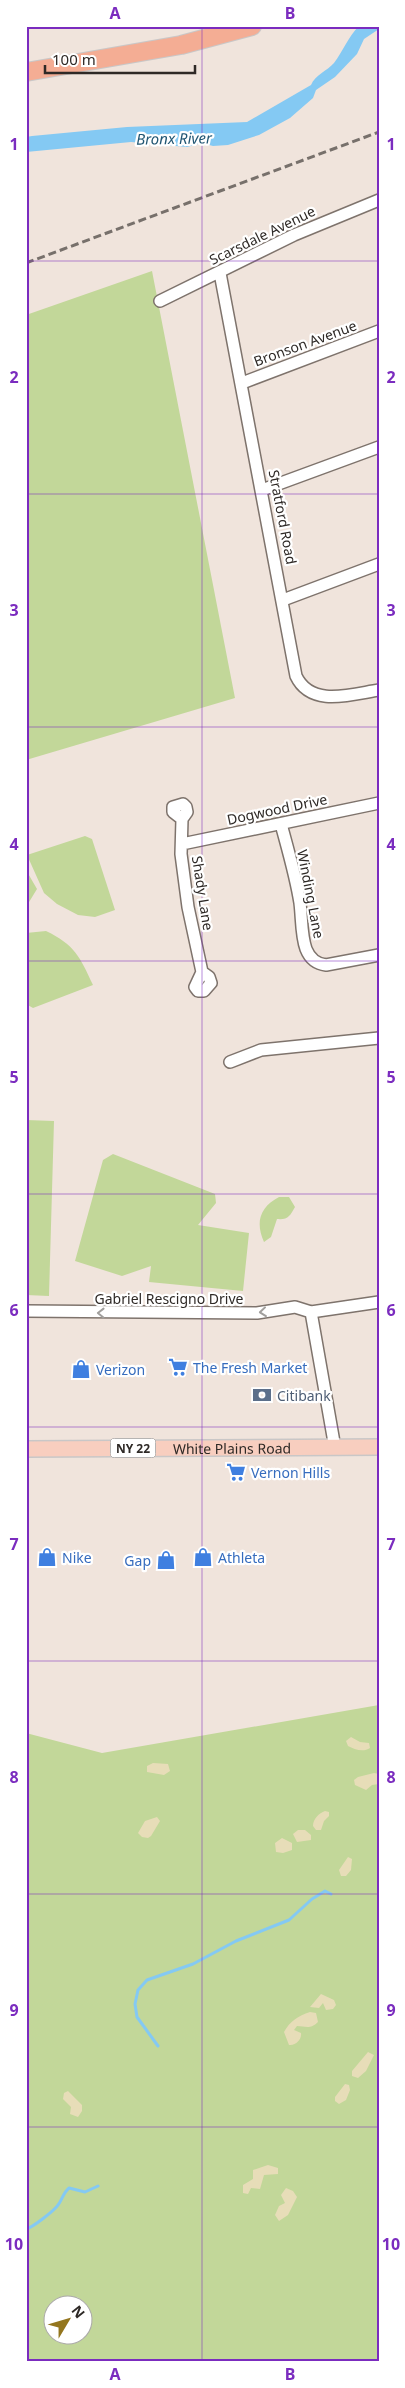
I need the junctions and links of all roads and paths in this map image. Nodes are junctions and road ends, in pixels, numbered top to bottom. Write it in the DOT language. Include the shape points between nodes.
graph roads {
  1 [pos="212,26"];
  2 [pos="252,26"];
  3 [pos="26,61"];
  4 [pos="26,72"];
  5 [pos="379,200"];
  6 [pos="220,273"];
  7 [pos="160,301"];
  8 [pos="379,332"];
  9 [pos="242,382"];
  10 [pos="379,447"];
  11 [pos="262,490"];
  12 [pos="379,564"];
  13 [pos="283,600"];
  14 [pos="379,690"];
  15 [pos="379,803"];
  16 [pos="182,819"];
  17 [pos="281,824"];
  18 [pos="182,844"];
  19 [pos="379,955"];
  20 [pos="202,972"];
  21 [pos="379,1038"];
  22 [pos="230,1062"];
  23 [pos="379,1302"];
  24 [pos="26,1311"];
  25 [pos="310,1312"];
  26 [pos="379,1447"];
  27 [pos="335,1448"];
  28 [pos="26,1450"];
  1 -- 3 [label="highway"];
  2 -- 4 [label="highway" via="181,45"];
  5 -- 6 [label="street, Scarsdale Avenue" via="294,235"];
  6 -- 7 [label="street, Scarsdale Avenue"];
  6 -- 9 [label="street, Stratford Road"];
  8 -- 9 [label="street, Bronson Avenue"];
  9 -- 11 [label="street, Stratford Road"];
  10 -- 11 [label="street"];
  11 -- 13 [label="street, Stratford Road"];
  12 -- 13 [label="street"];
  13 -- 14 [label="street, Stratford Road" via="296,676 305,689 330,697"];
  15 -- 17 [label="street, Dogwood Drive"];
  16 -- 18 [label="street, Shady Lane"];
  17 -- 18 [label="street, Dogwood Drive"];
  17 -- 19 [label="street, Winding Lane" via="300,903 303,937 313,960 326,965"];
  18 -- 20 [label="street, Shady Lane" via="188,907"];
  21 -- 22 [label="street" via="261,1050"];
  23 -- 25 [label="street, Gabriel Rescigno Drive"];
  25 -- 24 [label="street, Gabriel Rescigno Drive, one-way" via="295,1307 257,1313"];
  25 -- 27 [label="street"];
  26 -- 27 [label="main road, White Plains Road / NY 22"];
  27 -- 28 [label="main road, White Plains Road / NY 22"];
}
